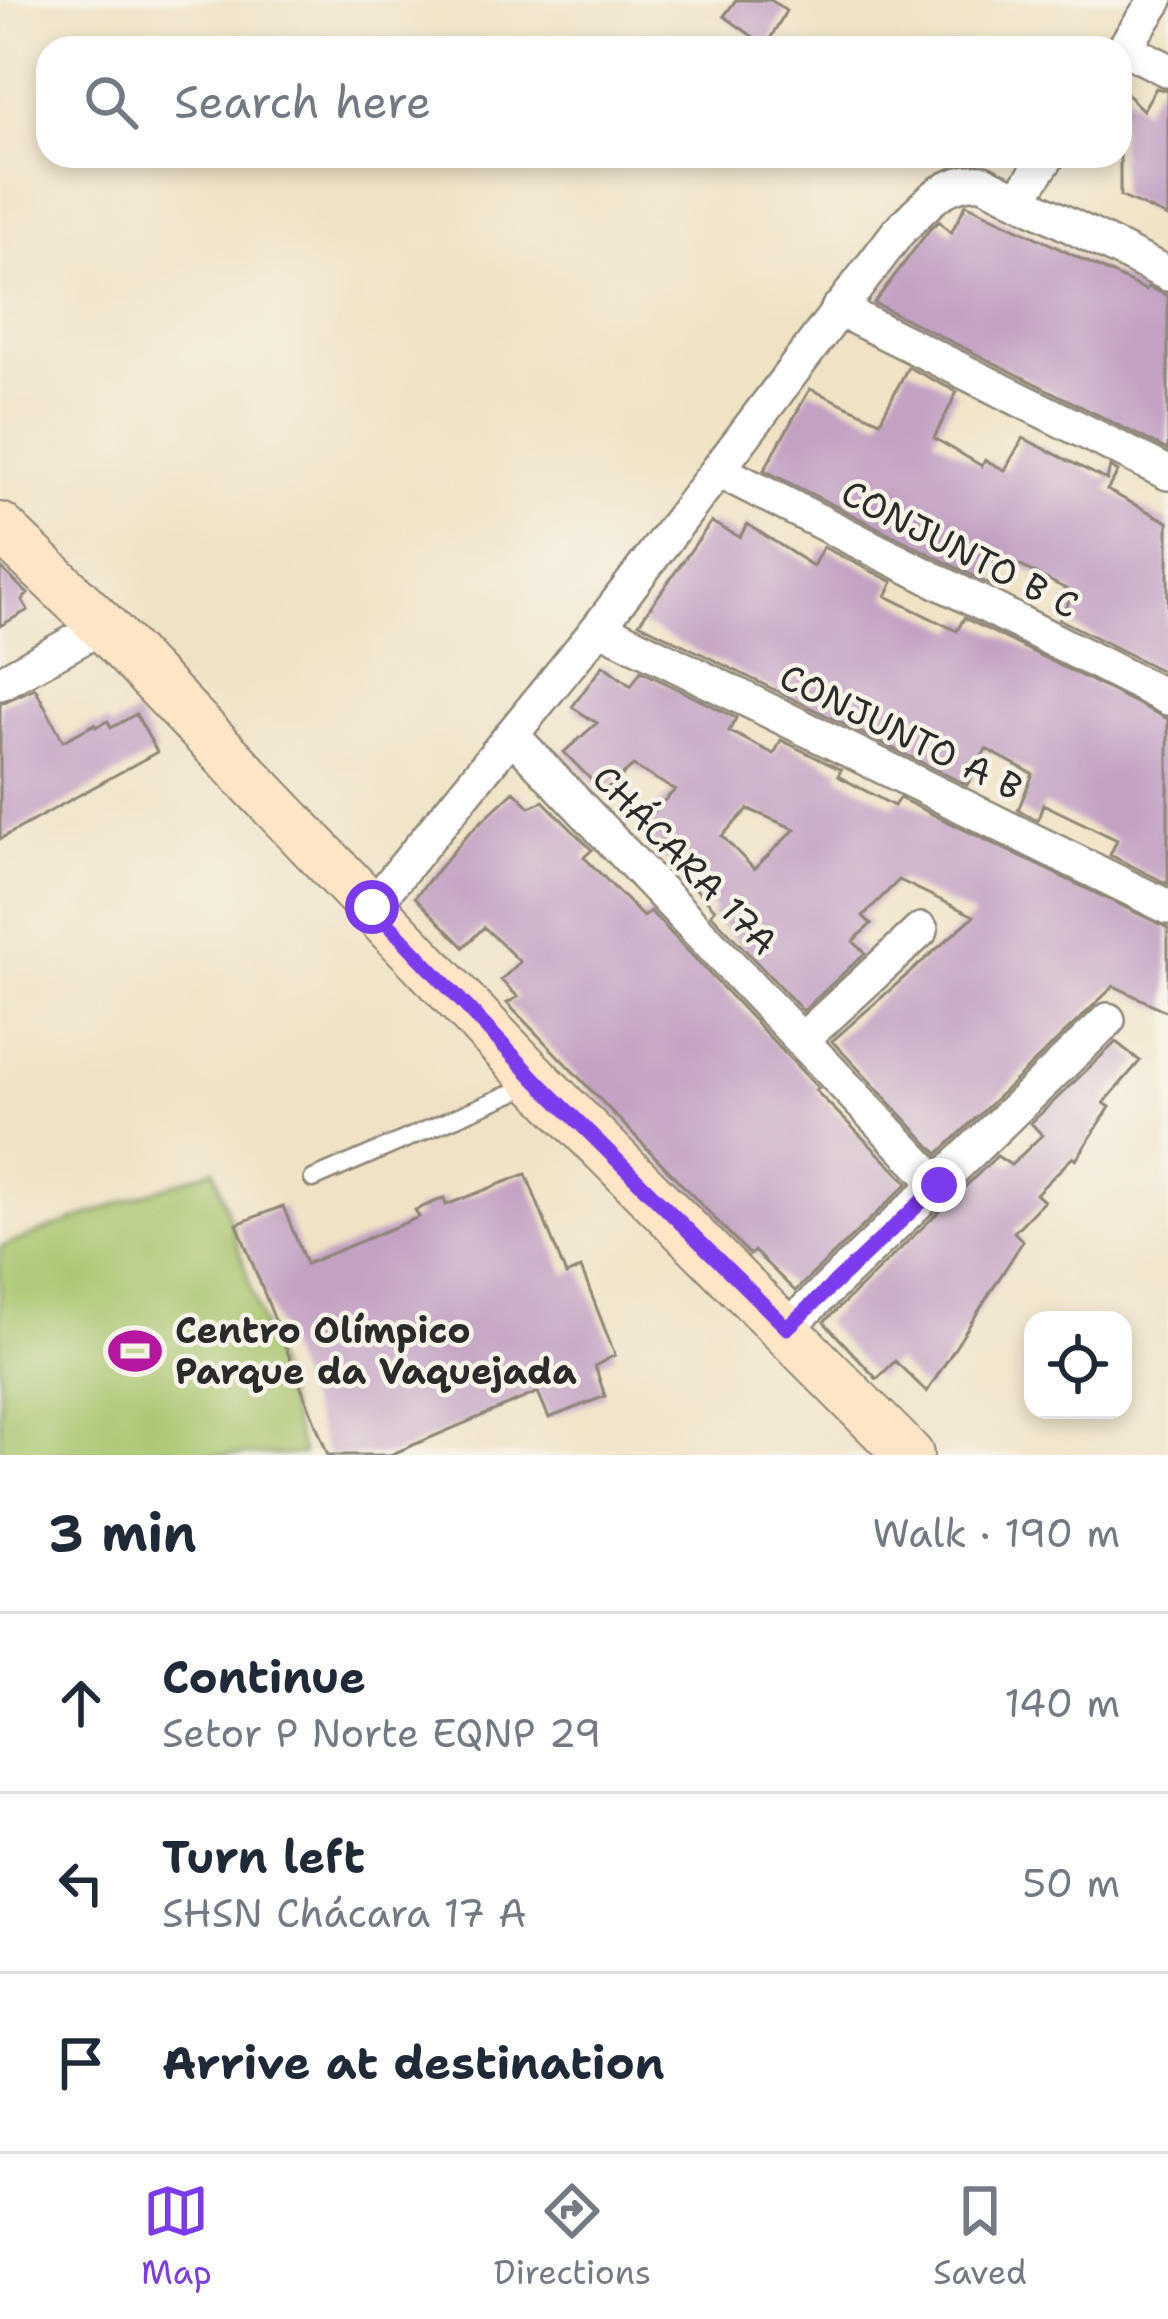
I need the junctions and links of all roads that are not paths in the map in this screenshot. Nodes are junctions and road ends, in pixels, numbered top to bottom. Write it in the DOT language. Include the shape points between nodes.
graph roads {
  1 [pos="1156,0"];
  2 [pos="1132,36"];
  3 [pos="1132,55"];
  4 [pos="1168,70"];
  5 [pos="1040,168"];
  6 [pos="1019,198"];
  7 [pos="1168,274"];
  8 [pos="838,309"];
  9 [pos="718,470"];
  10 [pos="1168,473"];
  11 [pos="0,526"];
  12 [pos="103,626"];
  13 [pos="599,627"];
  14 [pos="0,683"];
  15 [pos="1168,698"];
  16 [pos="512,735"];
  17 [pos="372,907"];
  18 [pos="1168,908"];
  19 [pos="921,930"];
  20 [pos="1108,1020"];
  21 [pos="803,1039"];
  22 [pos="538,1082"];
  23 [pos="313,1179"];
  24 [pos="939,1185"];
  25 [pos="787,1328"];
  26 [pos="909,1455"];
  1 -- 2 [label="street"];
  3 -- 4 [label="street"];
  5 -- 6 [label="street"];
  6 -- 7 [label="street"];
  6 -- 8 [label="street" via="983,182 940,190"];
  8 -- 9 [label="street"];
  8 -- 10 [label="street"];
  9 -- 13 [label="street"];
  9 -- 15 [label="street, CONJUNTO B C"];
  11 -- 12 [label="street"];
  12 -- 14 [label="street"];
  12 -- 17 [label="street"];
  13 -- 16 [label="street"];
  13 -- 18 [label="street, CONJUNTO A B"];
  16 -- 17 [label="street"];
  16 -- 21 [label="street, CHÁCARA 17A"];
  17 -- 22 [label="street"];
  19 -- 21 [label="street"];
  20 -- 24 [label="street"];
  21 -- 24 [label="street, CHÁCARA 17A"];
  22 -- 23 [label="lane"];
  22 -- 25 [label="street"];
  24 -- 25 [label="street"];
  25 -- 26 [label="street"];
}
